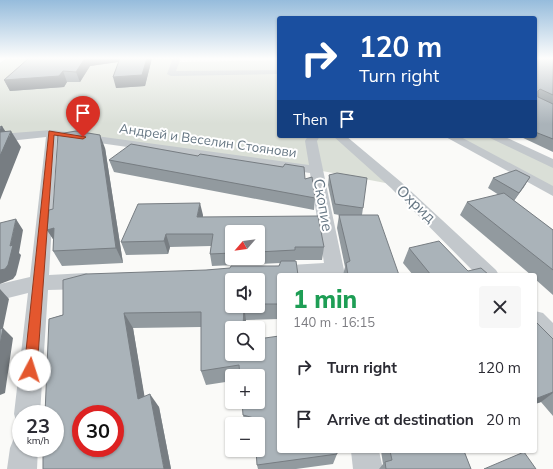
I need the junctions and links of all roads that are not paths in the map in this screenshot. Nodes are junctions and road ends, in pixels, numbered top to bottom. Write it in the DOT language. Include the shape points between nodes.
graph roads {
  1 [pos="52,133"];
  2 [pos="0,138"];
  3 [pos="313,138"];
  4 [pos="341,138"];
  5 [pos="454,138"];
  6 [pos="498,138"];
  7 [pos="553,164"];
  8 [pos="316,170"];
  9 [pos="553,192"];
  10 [pos="334,272"];
  11 [pos="256,273"];
  12 [pos="487,273"];
  13 [pos="108,280"];
  14 [pos="37,283"];
  15 [pos="0,292"];
  16 [pos="537,322"];
  17 [pos="553,338"];
  18 [pos="28,405"];
  19 [pos="365,453"];
  20 [pos="23,457"];
  21 [pos="22,469"];
  22 [pos="368,469"];
  1 -- 2 [label="street, Андрей и Веселин Стоянови"];
  1 -- 8 [label="street, Андрей и Веселин Стоянови"];
  1 -- 14 [label="street"];
  3 -- 8 [label="street, Скопие" via="311,141"];
  4 -- 12 [label="street, Охрид" via="402,191"];
  5 -- 9 [label="street"];
  6 -- 7 [label="street"];
  8 -- 10 [label="street, Скопие"];
  10 -- 11 [label="street"];
  13 -- 14 [label="street"];
  14 -- 15 [label="street"];
  14 -- 18 [label="street"];
  16 -- 17 [label="street"];
  19 -- 22 [label="street"];
  20 -- 21 [label="street"];
}
